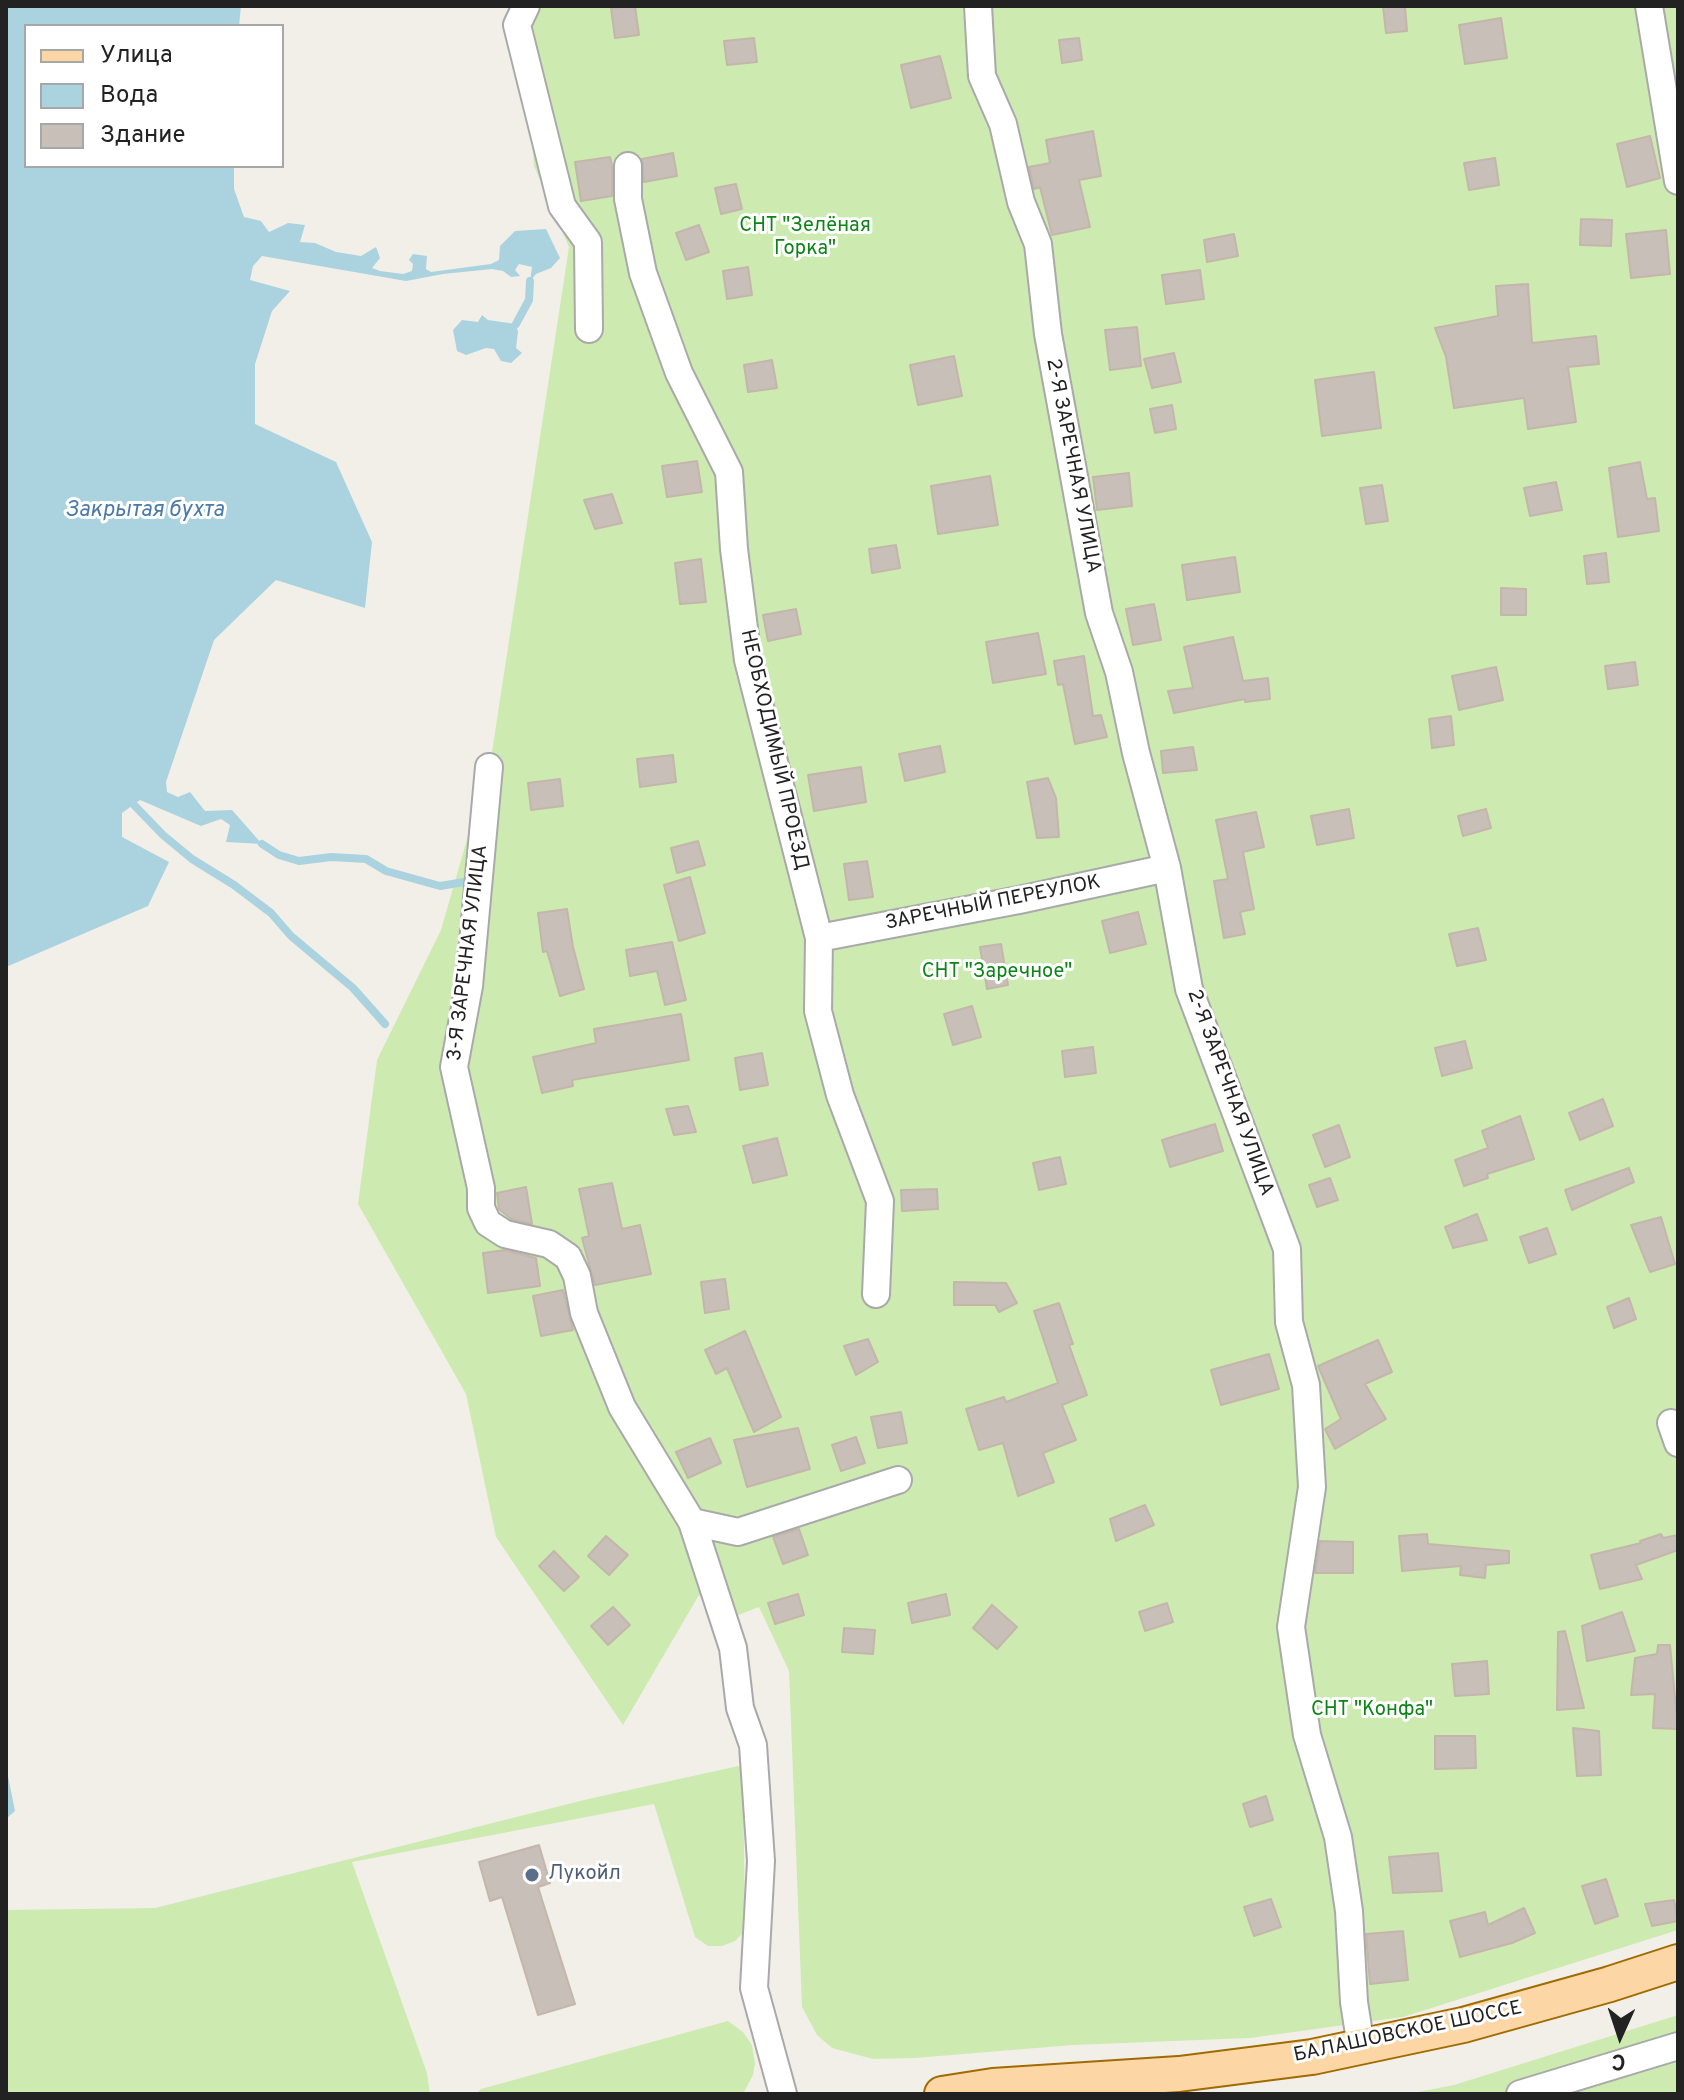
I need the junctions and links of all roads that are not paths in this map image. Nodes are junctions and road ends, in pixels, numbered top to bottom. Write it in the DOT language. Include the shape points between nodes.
graph roads {
  1 [pos="526,6"];
  2 [pos="978,6"];
  3 [pos="1649,6"];
  4 [pos="628,166"];
  5 [pos="1678,181"];
  6 [pos="589,329"];
  7 [pos="489,767"];
  8 [pos="1167,868"];
  9 [pos="819,938"];
  10 [pos="876,1294"];
  11 [pos="898,1480"];
  12 [pos="692,1522"];
  13 [pos="1678,1962"];
  14 [pos="1678,2046"];
  15 [pos="1361,2047"];
  16 [pos="783,2094"];
  17 [pos="942,2094"];
  18 [pos="1520,2094"];
  1 -- 6 [label="street" via="517,25 562,206 588,242"];
  2 -- 8 [label="street, 2-Я ЗАРЕЧНАЯ УЛИЦА" via="982,76 1003,124 1021,202 1038,244 1048,334 1099,613 1119,672"];
  3 -- 5 [label="street"];
  4 -- 9 [label="street, НЕОБХОДИМЫЙ ПРОЕЗД" via="628,199 643,273 679,373 729,472 748,660"];
  7 -- 12 [label="street, 3-Я ЗАРЕЧНАЯ УЛИЦА" via="471,973 454,1067 481,1208 488,1223 505,1234 549,1244 568,1257 622,1407"];
  8 -- 9 [label="street, ЗАРЕЧНЫЙ ПЕРЕУЛОК"];
  8 -- 15 [label="street, 2-Я ЗАРЕЧНАЯ УЛИЦА" via="1189,989 1287,1249 1289,1322 1306,1385 1312,1487 1291,1627 1307,1735 1338,1837"];
  9 -- 10 [label="street, НЕОБХОДИМЫЙ ПРОЕЗД" via="818,1011 840,1095 880,1201"];
  11 -- 12 [label="street" via="738,1532"];
  12 -- 16 [label="street, 3-Я ЗАРЕЧНАЯ УЛИЦА" via="733,1648 740,1708 753,1745 761,1861 754,1988"];
  13 -- 15 [label="main road, БАЛАШОВСКОЕ ШОССЕ" via="1463,2025"];
  14 -- 18 [label="street"];
  15 -- 17 [label="main road, БАЛАШОВСКОЕ ШОССЕ" via="1179,2074"];
}
